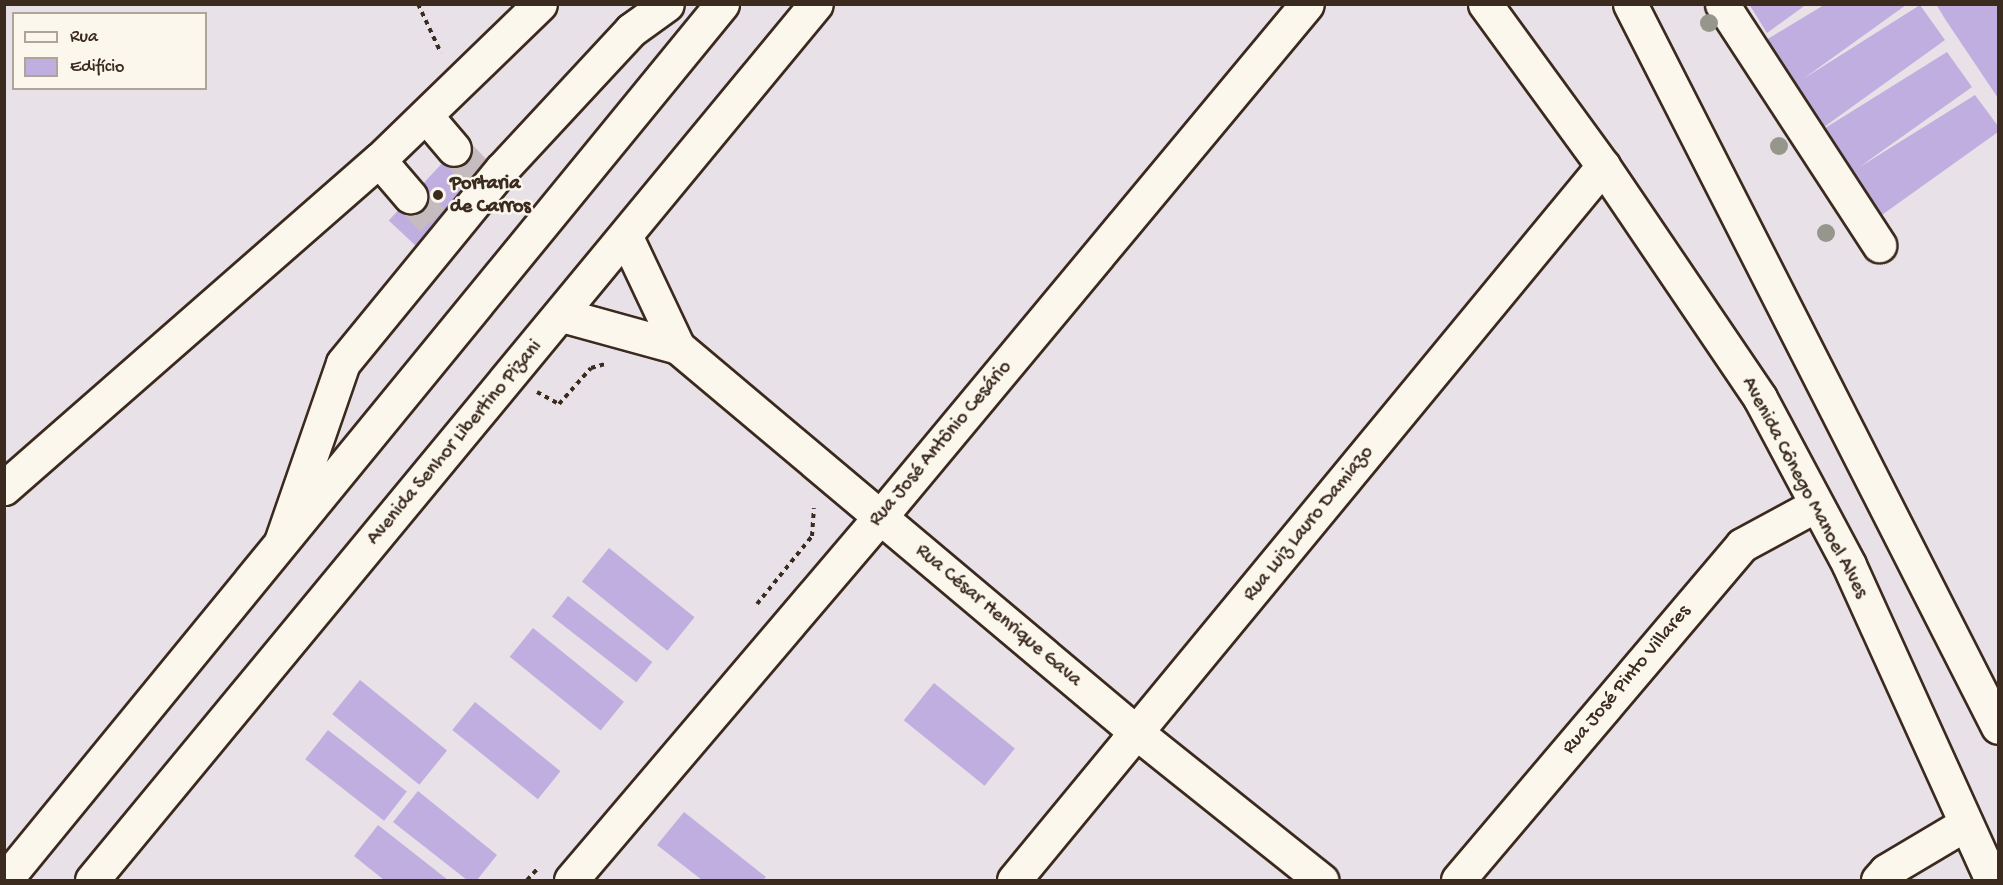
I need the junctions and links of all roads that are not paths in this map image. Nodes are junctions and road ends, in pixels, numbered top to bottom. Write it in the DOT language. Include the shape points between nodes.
graph roads {
  1 [pos="540,4"];
  2 [pos="667,4"];
  3 [pos="722,4"];
  4 [pos="816,4"];
  5 [pos="1306,4"];
  6 [pos="1485,4"];
  7 [pos="1630,4"];
  8 [pos="1722,4"];
  9 [pos="426,116"];
  10 [pos="454,149"];
  11 [pos="379,160"];
  12 [pos="1603,166"];
  13 [pos="410,196"];
  14 [pos="626,237"];
  15 [pos="1879,245"];
  16 [pos="562,315"];
  17 [pos="678,346"];
  18 [pos="4,488"];
  19 [pos="1816,505"];
  20 [pos="880,517"];
  21 [pos="278,550"];
  22 [pos="1998,727"];
  23 [pos="1137,733"];
  24 [pos="1965,824"];
  25 [pos="103,876"];
  26 [pos="4,880"];
  27 [pos="571,880"];
  28 [pos="1014,880"];
  29 [pos="1321,880"];
  30 [pos="1458,880"];
  31 [pos="1878,880"];
  32 [pos="1992,880"];
  1 -- 9 [label="street"];
  2 -- 21 [label="street" via="631,30 486,182 442,231 343,363"];
  3 -- 21 [label="street"];
  4 -- 14 [label="street, Avenida Senhor Libertino Pizani"];
  5 -- 20 [label="street, Rua José Antônio Cesário"];
  6 -- 12 [label="street, Avenida Cônego Manoel Alves"];
  7 -- 22 [label="street"];
  8 -- 15 [label="street"];
  9 -- 10 [label="street"];
  9 -- 11 [label="street"];
  11 -- 13 [label="street"];
  11 -- 18 [label="street"];
  12 -- 19 [label="street, Avenida Cônego Manoel Alves" via="1760,398"];
  12 -- 23 [label="street, Rua Luiz Lauro Damiazo"];
  14 -- 16 [label="street, Avenida Senhor Libertino Pizani"];
  14 -- 17 [label="street, Rua César Henrique Gava"];
  16 -- 17 [label="street, Rua César Henrique Gava"];
  16 -- 25 [label="street, Avenida Senhor Libertino Pizani"];
  17 -- 20 [label="street, Rua César Henrique Gava"];
  19 -- 24 [label="street, Avenida Cônego Manoel Alves" via="1849,565"];
  19 -- 30 [label="street, Rua José Pinto Villares" via="1742,544"];
  20 -- 23 [label="street, Rua César Henrique Gava"];
  20 -- 27 [label="street, Rua José Antônio Cesário"];
  21 -- 26 [label="street"];
  23 -- 28 [label="street, Rua Luiz Lauro Damiazo"];
  23 -- 29 [label="street, Rua César Henrique Gava"];
  24 -- 31 [label="street" via="1886,871"];
  24 -- 32 [label="street, Avenida Cônego Manoel Alves"];
}
